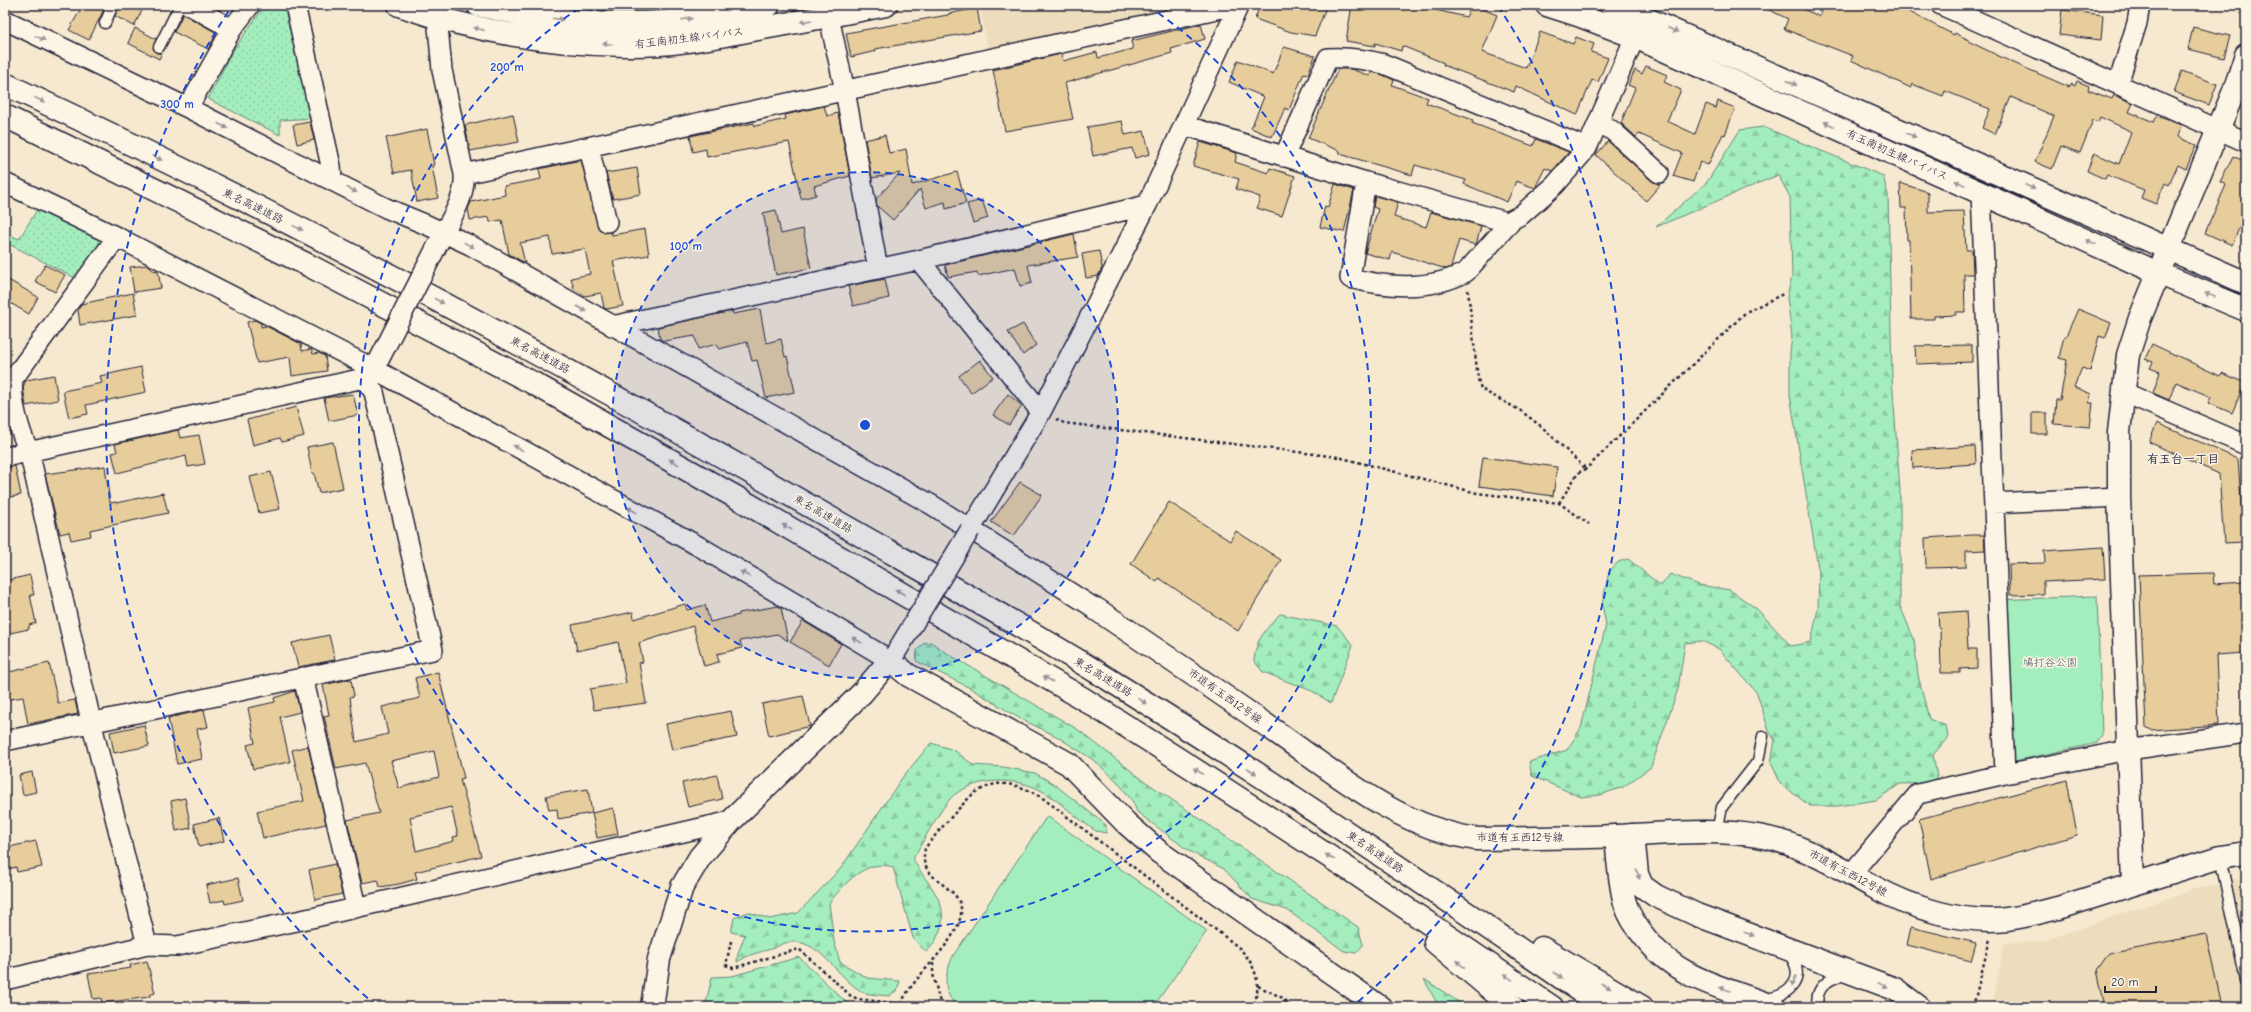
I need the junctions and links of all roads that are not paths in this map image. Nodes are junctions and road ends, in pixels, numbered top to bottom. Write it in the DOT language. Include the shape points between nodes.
graph roads {
  1 [pos="113,5"];
  2 [pos="180,5"];
  3 [pos="189,5"];
  4 [pos="250,5"];
  5 [pos="295,5"];
  6 [pos="399,5"];
  7 [pos="478,5"];
  8 [pos="769,5"];
  9 [pos="886,5"];
  10 [pos="1235,5"];
  11 [pos="1239,5"];
  12 [pos="1547,5"];
  13 [pos="1611,5"];
  14 [pos="1941,5"];
  15 [pos="2140,5"];
  16 [pos="436,12"];
  17 [pos="1650,12"];
  18 [pos="829,17"];
  19 [pos="5,20"];
  20 [pos="105,22"];
  21 [pos="232,29"];
  22 [pos="1635,37"];
  23 [pos="159,47"];
  24 [pos="2246,55"];
  25 [pos="5,84"];
  26 [pos="2118,84"];
  27 [pos="845,91"];
  28 [pos="188,108"];
  29 [pos="5,116"];
  30 [pos="1599,121"];
  31 [pos="1184,125"];
  32 [pos="2218,129"];
  33 [pos="2246,142"];
  34 [pos="589,148"];
  35 [pos="1587,148"];
  36 [pos="1284,156"];
  37 [pos="1658,173"];
  38 [pos="464,174"];
  39 [pos="332,180"];
  40 [pos="1366,182"];
  41 [pos="5,183"];
  42 [pos="1981,192"];
  43 [pos="1147,204"];
  44 [pos="607,222"];
  45 [pos="1510,223"];
  46 [pos="117,237"];
  47 [pos="442,237"];
  48 [pos="2169,249"];
  49 [pos="919,260"];
  50 [pos="878,269"];
  51 [pos="2158,273"];
  52 [pos="2246,284"];
  53 [pos="2246,310"];
  54 [pos="612,326"];
  55 [pos="372,369"];
  56 [pos="2123,392"];
  57 [pos="1041,412"];
  58 [pos="2246,445"];
  59 [pos="29,451"];
  60 [pos="5,457"];
  61 [pos="2119,497"];
  62 [pos="1994,503"];
  63 [pos="970,530"];
  64 [pos="1096,609"];
  65 [pos="893,657"];
  66 [pos="303,677"];
  67 [pos="91,721"];
  68 [pos="2246,733"];
  69 [pos="1763,736"];
  70 [pos="5,741"];
  71 [pos="2128,750"];
  72 [pos="2005,774"];
  73 [pos="731,821"];
  74 [pos="1717,832"];
  75 [pos="1625,836"];
  76 [pos="1367,846"];
  77 [pos="2246,853"];
  78 [pos="2220,857"];
  79 [pos="1350,870"];
  80 [pos="1851,874"];
  81 [pos="2133,884"];
  82 [pos="356,907"];
  83 [pos="147,946"];
  84 [pos="1783,947"];
  85 [pos="1857,974"];
  86 [pos="5,980"];
  87 [pos="2246,981"];
  88 [pos="1766,1003"];
  89 [pos="652,1007"];
  90 [pos="1380,1007"];
  91 [pos="1512,1007"];
  92 [pos="1552,1007"];
  93 [pos="1604,1007"];
  94 [pos="1642,1007"];
  95 [pos="1818,1007"];
  96 [pos="1919,1007"];
  1 -- 20 [label="lane"];
  2 -- 23 [label="lane"];
  3 -- 21 [label="street"];
  4 -- 21 [label="street"];
  5 -- 39 [label="street"];
  6 -- 16 [label="main road, 有玉南初生線バイパス"];
  7 -- 8 [label="main road, 有玉南初生線バイパス, one-way" via="556,19 625,24 725,14"];
  9 -- 18 [label="main road, 有玉南初生線バイパス"];
  10 -- 27 [label="street"];
  11 -- 31 [label="street"];
  12 -- 22 [label="main road, 有玉南初生線バイパス"];
  13 -- 17 [label="main road"];
  14 -- 26 [label="street"];
  15 -- 26 [label="street" via="2138,23"];
  18 -- 16 [label="main road, 有玉南初生線バイパス, one-way" via="679,42 628,45 560,42 501,34"];
  16 -- 38 [label="street" via="442,70"];
  17 -- 48 [label="main road, one-way"];
  18 -- 27 [label="street"];
  19 -- 28 [label="street, one-way"];
  21 -- 28 [label="street"];
  22 -- 30 [label="street"];
  42 -- 22 [label="main road, 有玉南初生線バイパス, one-way"];
  24 -- 32 [label="main road"];
  25 -- 76 [label="main road, 東名高速道路, one-way" via="323,240 546,357 1098,672"];
  26 -- 32 [label="street"];
  27 -- 34 [label="street"];
  27 -- 50 [label="street"];
  28 -- 39 [label="street, one-way"];
  79 -- 29 [label="main road, one-way" via="1082,698 721,488 533,384 310,266"];
  30 -- 35 [label="street"];
  30 -- 37 [label="street"];
  31 -- 36 [label="street"];
  31 -- 43 [label="street"];
  32 -- 33 [label="street"];
  32 -- 48 [label="main road"];
  34 -- 38 [label="street"];
  34 -- 44 [label="street"];
  35 -- 36 [label="street" via="1384,64 1340,57 1328,58"];
  35 -- 45 [label="street" via="1555,185"];
  36 -- 40 [label="street"];
  38 -- 47 [label="street" via="465,185 462,194"];
  39 -- 47 [label="street, one-way"];
  40 -- 45 [label="street"];
  40 -- 45 [label="street" via="1350,278 1365,282 1413,286 1442,282 1466,272"];
  41 -- 46 [label="street"];
  51 -- 42 [label="main road, 有玉南初生線バイパス, one-way"];
  42 -- 62 [label="street"];
  43 -- 49 [label="street"];
  43 -- 57 [label="street"];
  46 -- 55 [label="street"];
  46 -- 59 [label="street" via="13,379 12,387 22,437"];
  47 -- 54 [label="street, one-way"];
  47 -- 55 [label="street, bridge"];
  48 -- 51 [label="main road"];
  48 -- 52 [label="main road"];
  49 -- 50 [label="street"];
  49 -- 57 [label="street"];
  50 -- 54 [label="street"];
  53 -- 51 [label="main road, 有玉南初生線バイパス, one-way"];
  51 -- 56 [label="main road" via="2128,355"];
  54 -- 63 [label="street" via="932,505"];
  55 -- 59 [label="street"];
  65 -- 55 [label="street, one-way" via="702,548"];
  55 -- 66 [label="street" via="374,392 433,650"];
  56 -- 58 [label="street"];
  56 -- 61 [label="main road" via="2119,432"];
  57 -- 63 [label="street"];
  59 -- 60 [label="street"];
  59 -- 67 [label="street"];
  61 -- 62 [label="street"];
  61 -- 71 [label="main road"];
  62 -- 72 [label="street"];
  63 -- 64 [label="street"];
  63 -- 65 [label="street, bridge"];
  64 -- 75 [label="main road, 市道有玉西12号線" via="1358,788 1413,821 1434,830 1477,839"];
  65 -- 73 [label="main road" via="862,693"];
  65 -- 90 [label="main road" via="908,676 1069,764 1126,823 1159,852"];
  66 -- 67 [label="street"];
  66 -- 82 [label="street"];
  67 -- 70 [label="street"];
  67 -- 83 [label="street"];
  68 -- 71 [label="street"];
  69 -- 74 [label="lane" via="1758,762 1722,807"];
  71 -- 72 [label="street"];
  71 -- 81 [label="main road"];
  72 -- 80 [label="street" via="1918,794"];
  73 -- 82 [label="street"];
  73 -- 89 [label="main road" via="700,857 682,887 659,959"];
  74 -- 75 [label="main road, 市道有玉西12号線"];
  74 -- 80 [label="main road, 市道有玉西12号線" via="1781,841 1805,850"];
  75 -- 84 [label="main road, one-way" via="1642,886 1656,896 1697,915"];
  88 -- 75 [label="main road, one-way" via="1681,971 1663,958 1649,942 1635,925 1621,884"];
  76 -- 93 [label="main road, 東名高速道路, one-way"];
  76 -- 94 [label="main road, one-way"];
  77 -- 78 [label="main road, 市道有玉西12号線"];
  78 -- 81 [label="main road, 市道有玉西12号線"];
  78 -- 87 [label="lane"];
  91 -- 79 [label="main road, one-way"];
  92 -- 79 [label="main road, one-way"];
  80 -- 81 [label="main road, 市道有玉西12号線" via="1898,899 1925,908 1970,918 1995,919 2052,910"];
  82 -- 83 [label="street" via="177,946"];
  83 -- 86 [label="street"];
  84 -- 85 [label="main road"];
  84 -- 88 [label="lane, one-way" via="1794,959 1796,980 1791,990"];
  85 -- 95 [label="lane" via="1836,976 1827,980 1820,990"];
  85 -- 96 [label="main road, one-way" via="1895,989"];
}
